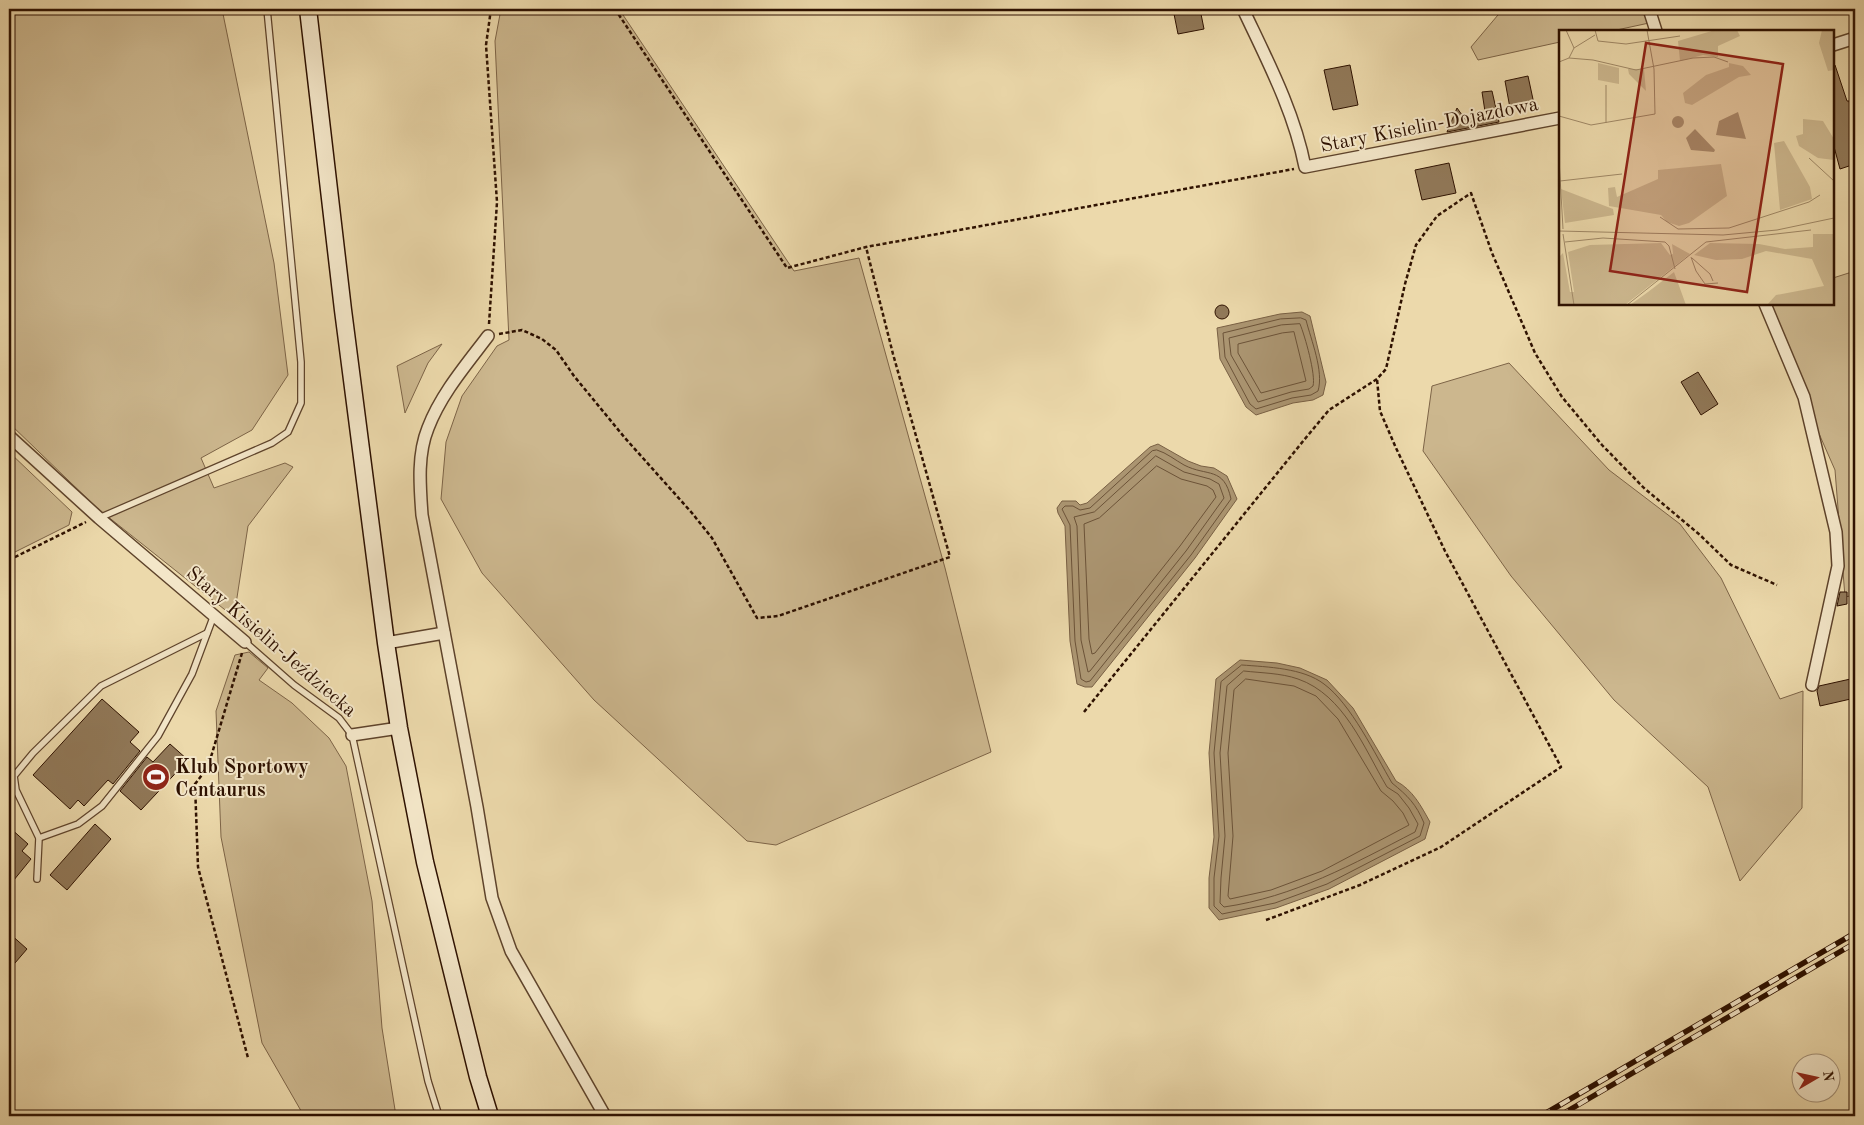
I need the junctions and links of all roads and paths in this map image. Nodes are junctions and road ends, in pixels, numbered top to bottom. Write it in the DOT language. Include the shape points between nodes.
graph roads {
  1 [pos="267,9"];
  2 [pos="308,9"];
  3 [pos="491,9"];
  4 [pos="615,9"];
  5 [pos="1243,9"];
  6 [pos="1649,9"];
  7 [pos="1656,30"];
  8 [pos="1855,38"];
  9 [pos="1834,45"];
  10 [pos="1559,118"];
  11 [pos="1305,168"];
  12 [pos="866,247"];
  13 [pos="1765,305"];
  14 [pos="488,336"];
  15 [pos="1377,379"];
  16 [pos="9,436"];
  17 [pos="99,518"];
  18 [pos="9,560"];
  19 [pos="1777,585"];
  20 [pos="214,615"];
  21 [pos="207,633"];
  22 [pos="444,633"];
  23 [pos="245,642"];
  24 [pos="386,643"];
  25 [pos="1812,684"];
  26 [pos="1084,712"];
  27 [pos="399,728"];
  28 [pos="352,735"];
  29 [pos="39,838"];
  30 [pos="38,879"];
  31 [pos="1266,920"];
  32 [pos="248,1058"];
  33 [pos="439,1116"];
  34 [pos="490,1116"];
  35 [pos="605,1116"];
  1 -- 17 [label="lane" via="302,362 301,403 288,432 272,444"];
  2 -- 24 [label="main road"];
  3 -- 14 [label="path" via="486,45 497,202"];
  4 -- 12 [label="path" via="787,268"];
  5 -- 11 [label="street" via="1284,96"];
  6 -- 7 [label="street"];
  8 -- 9 [label="street"];
  10 -- 11 [label="street, Stary Kisielin-Dojazdowa"];
  11 -- 12 [label="path"];
  12 -- 14 [label="path" via="950,557 778,616 757,618 712,538 619,431 556,350 522,330"];
  13 -- 25 [label="street" via="1804,398 1836,532 1838,566"];
  14 -- 22 [label="street" via="441,400 427,430 421,459 422,515"];
  15 -- 19 [label="path" via="1386,369 1416,244 1437,216 1471,193 1492,253 1535,353 1562,397 1644,488 1731,564"];
  15 -- 26 [label="path" via="1330,410"];
  15 -- 31 [label="path" via="1380,411 1408,474 1445,551 1562,767 1441,847 1360,885"];
  16 -- 17 [label="street, Stary Kisielin-Jeździecka"];
  17 -- 18 [label="path" via="79,524"];
  17 -- 20 [label="street, Stary Kisielin-Jeździecka"];
  20 -- 21 [label="lane"];
  20 -- 23 [label="street, Stary Kisielin-Jeździecka"];
  21 -- 29 [label="lane" via="192,674 158,736 102,806 78,824"];
  21 -- 29 [label="lane" via="101,686 14,776 16,790"];
  22 -- 24 [label="street"];
  22 -- 35 [label="street" via="492,898 511,951"];
  23 -- 28 [label="lane, Stary Kisielin-Jeździecka" via="294,685 339,718"];
  23 -- 32 [label="path" via="208,767 195,784 198,867"];
  24 -- 27 [label="main road"];
  27 -- 28 [label="street"];
  27 -- 34 [label="main road" via="426,862"];
  28 -- 33 [label="lane, Stary Kisielin-Jeździecka" via="426,1071"];
  29 -- 30 [label="lane"];
}
